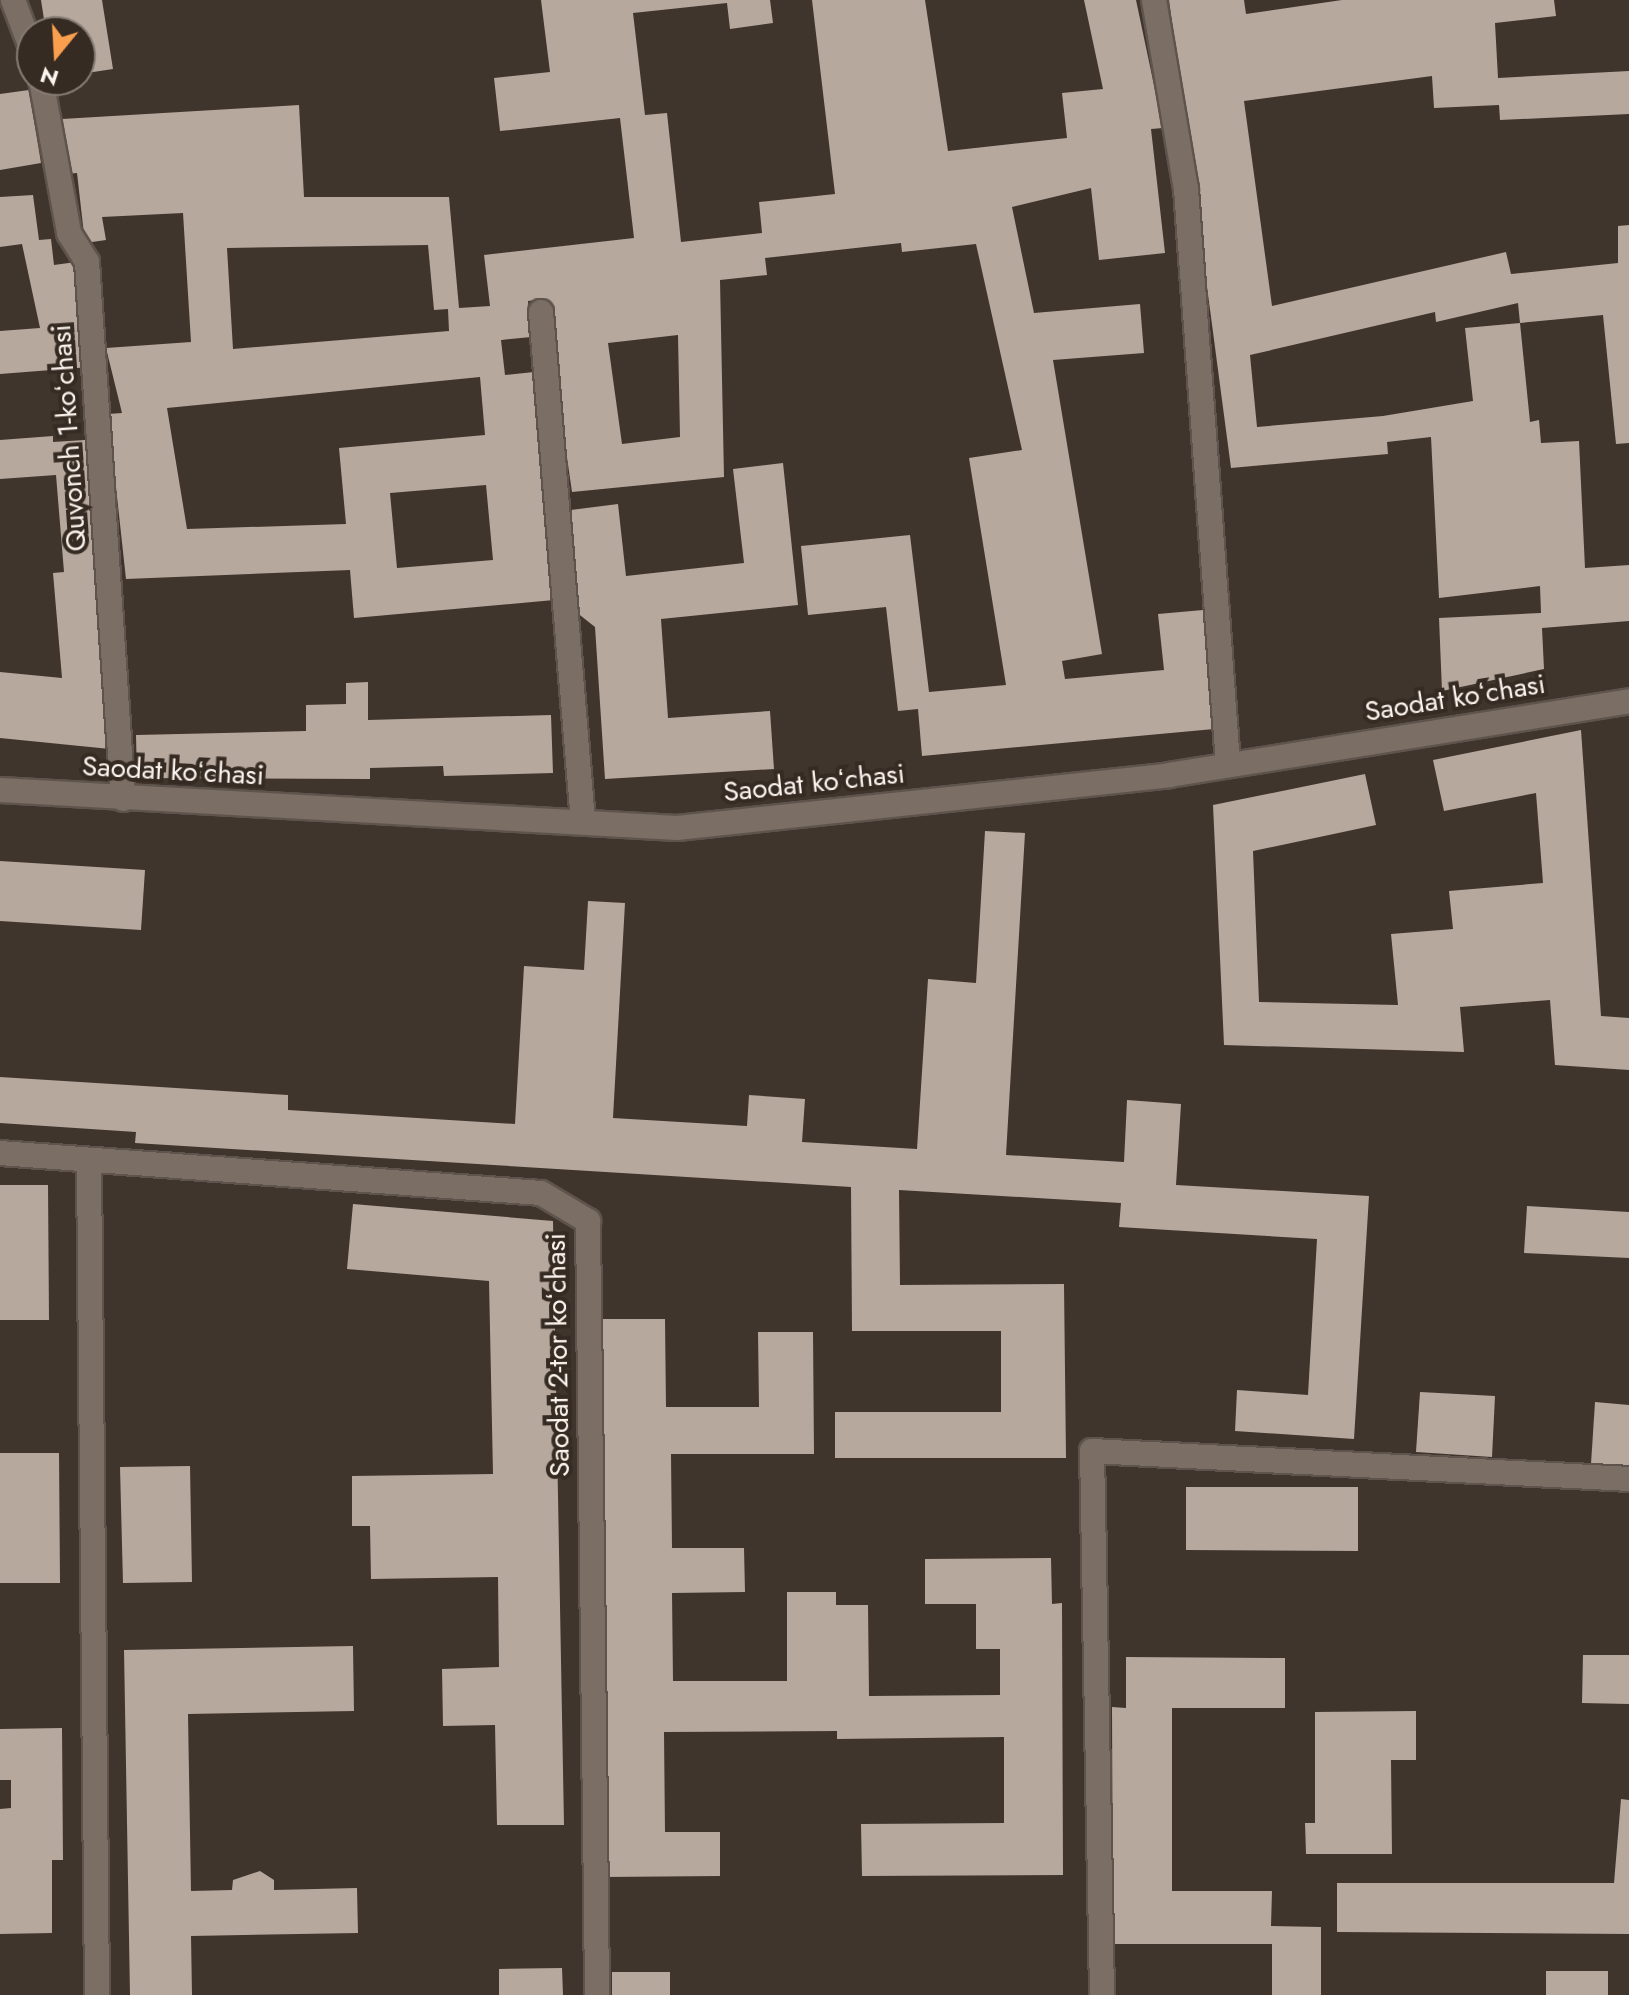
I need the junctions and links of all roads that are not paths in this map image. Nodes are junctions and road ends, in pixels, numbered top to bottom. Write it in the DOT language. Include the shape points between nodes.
graph roads {
  1 [pos="1154,0"];
  2 [pos="44,96"];
  3 [pos="541,312"];
  4 [pos="1629,701"];
  5 [pos="1228,763"];
  6 [pos="0,790"];
  7 [pos="123,799"];
  8 [pos="583,822"];
  9 [pos="0,1153"];
  10 [pos="89,1162"];
  11 [pos="1629,1479"];
  12 [pos="97,1995"];
  13 [pos="597,1995"];
  14 [pos="1102,1995"];
  1 -- 5 [label="street" via="1186,189"];
  2 -- 7 [label="street, Quvonch 1-koʻchasi" via="69,233 87,262"];
  3 -- 8 [label="street"];
  4 -- 5 [label="street, Saodat koʻchasi"];
  5 -- 8 [label="street, Saodat koʻchasi" via="677,828"];
  6 -- 7 [label="street, Saodat koʻchasi"];
  7 -- 8 [label="street, Saodat koʻchasi"];
  9 -- 10 [label="street"];
  10 -- 12 [label="street"];
  10 -- 13 [label="street, Saodat 2-tor koʻchasi" via="541,1193 588,1221"];
  11 -- 14 [label="street" via="1092,1451"];
}
